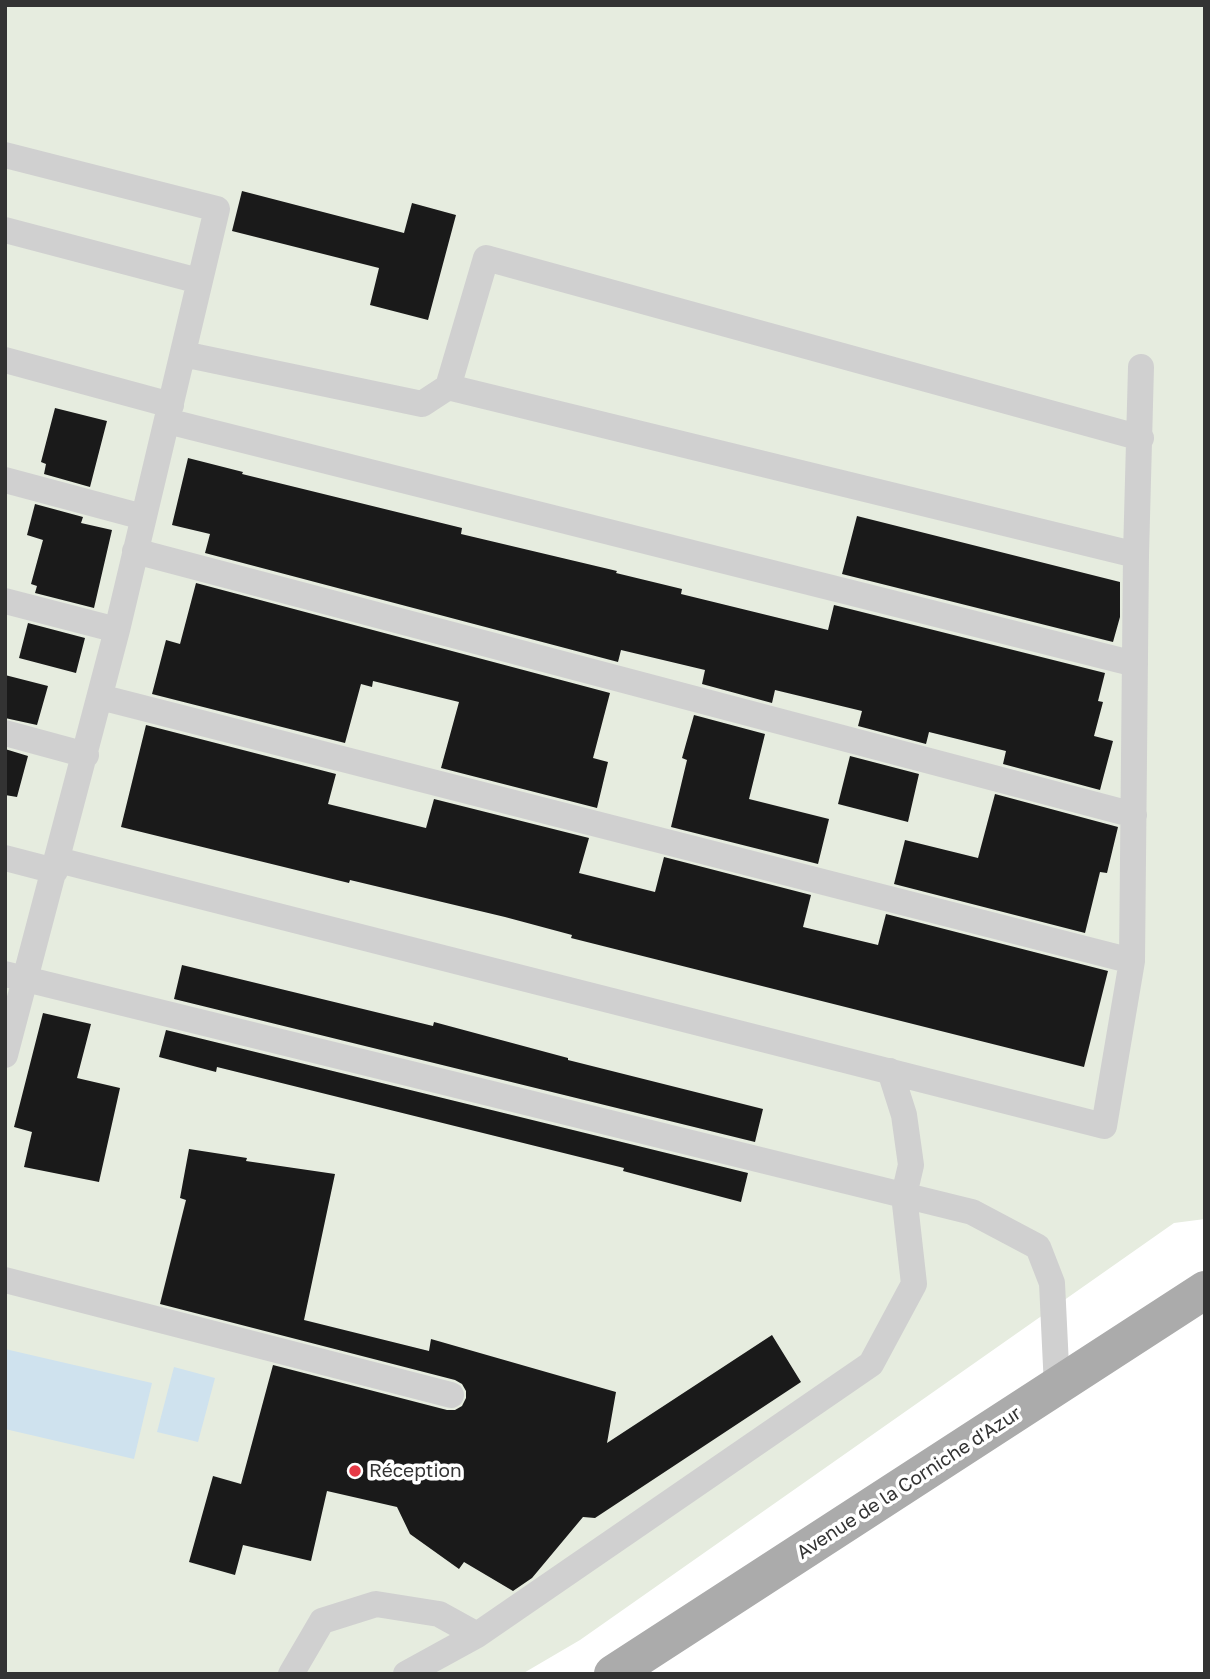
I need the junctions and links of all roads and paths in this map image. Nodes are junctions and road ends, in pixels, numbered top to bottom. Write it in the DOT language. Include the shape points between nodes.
graph roads {
  1 [pos="5,155"];
  2 [pos="5,230"];
  3 [pos="199,281"];
  4 [pos="183,354"];
  5 [pos="5,360"];
  6 [pos="1141,367"];
  7 [pos="448,387"];
  8 [pos="169,413"];
  9 [pos="1141,438"];
  10 [pos="5,480"];
  11 [pos="143,517"];
  12 [pos="135,551"];
  13 [pos="1136,555"];
  14 [pos="5,601"];
  15 [pos="117,630"];
  16 [pos="1135,664"];
  17 [pos="100,697"];
  18 [pos="5,733"];
  19 [pos="86,755"];
  20 [pos="1134,815"];
  21 [pos="5,858"];
  22 [pos="56,865"];
  23 [pos="1132,961"];
  24 [pos="15,976"];
  25 [pos="5,1055"];
  26 [pos="890,1072"];
  27 [pos="904,1195"];
  28 [pos="5,1280"];
  29 [pos="1205,1290"];
  30 [pos="1057,1387"];
  31 [pos="451,1395"];
  32 [pos="477,1635"];
  33 [pos="291,1674"];
  34 [pos="406,1674"];
  35 [pos="613,1674"];
  1 -- 3 [label="lane" via="218,209"];
  2 -- 3 [label="lane"];
  3 -- 4 [label="lane"];
  4 -- 7 [label="lane" via="422,404"];
  4 -- 8 [label="lane"];
  5 -- 8 [label="lane"];
  6 -- 9 [label="lane"];
  7 -- 9 [label="lane" via="486,258"];
  7 -- 13 [label="lane"];
  8 -- 11 [label="lane"];
  8 -- 16 [label="lane"];
  9 -- 13 [label="lane"];
  10 -- 11 [label="lane"];
  11 -- 12 [label="lane"];
  12 -- 15 [label="lane"];
  12 -- 20 [label="lane"];
  13 -- 16 [label="lane"];
  14 -- 15 [label="lane"];
  15 -- 17 [label="lane"];
  16 -- 20 [label="lane"];
  17 -- 19 [label="lane"];
  17 -- 23 [label="lane"];
  18 -- 19 [label="lane"];
  19 -- 22 [label="lane"];
  20 -- 23 [label="lane"];
  21 -- 22 [label="lane"];
  22 -- 24 [label="lane"];
  22 -- 26 [label="lane"];
  23 -- 26 [label="lane" via="1104,1126"];
  24 -- 25 [label="lane"];
  24 -- 27 [label="lane"];
  26 -- 27 [label="lane" via="904,1115 911,1165"];
  27 -- 30 [label="lane" via="972,1212 1038,1247 1052,1283"];
  27 -- 32 [label="lane" via="914,1284 871,1364"];
  28 -- 31 [label="lane"];
  29 -- 30 [label="main road, Avenue de la Corniche d'Azur"];
  30 -- 35 [label="main road, Avenue de la Corniche d'Azur"];
  32 -- 33 [label="lane" via="439,1614 376,1604 322,1621"];
  32 -- 34 [label="lane"];
}
